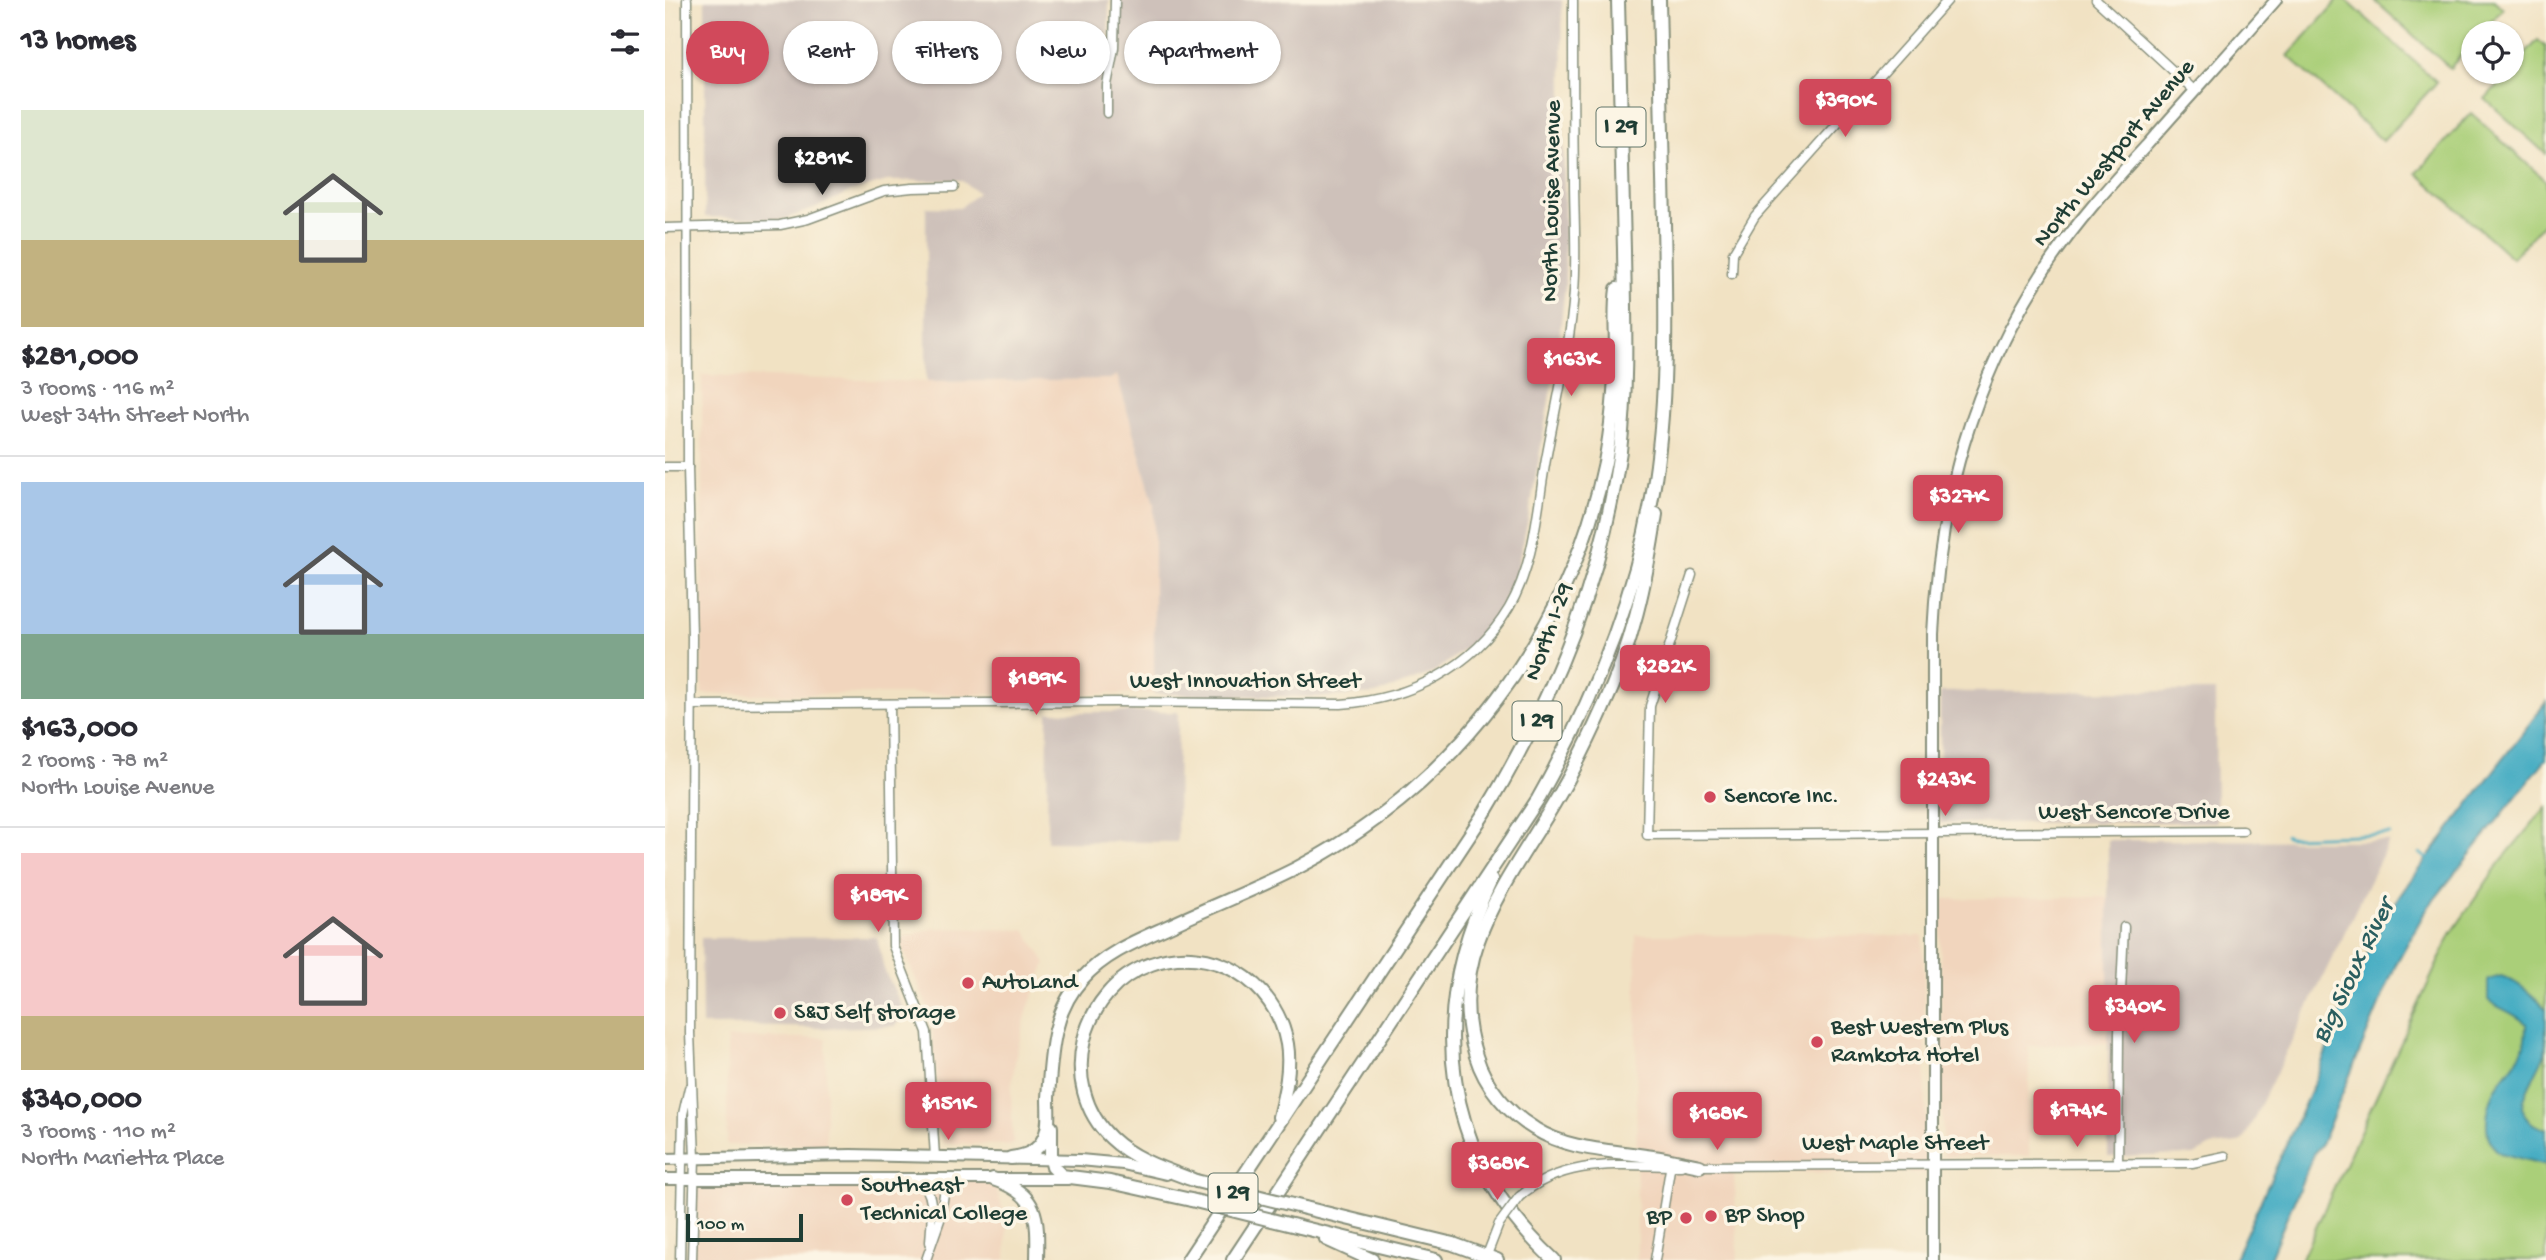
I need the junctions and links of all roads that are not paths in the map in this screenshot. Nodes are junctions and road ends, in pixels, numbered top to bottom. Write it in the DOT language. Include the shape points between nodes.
graph roads {
  1 [pos="687,0"];
  2 [pos="1115,0"];
  3 [pos="1573,0"];
  4 [pos="1618,0"];
  5 [pos="1659,0"];
  6 [pos="1948,0"];
  7 [pos="2097,0"];
  8 [pos="2276,0"];
  9 [pos="2195,91"];
  10 [pos="1107,113"];
  11 [pos="954,187"];
  12 [pos="665,228"];
  13 [pos="688,228"];
  14 [pos="1624,254"];
  15 [pos="1732,274"];
  16 [pos="665,467"];
  17 [pos="688,467"];
  18 [pos="1655,479"];
  19 [pos="1692,575"];
  20 [pos="1378,700"];
  21 [pos="890,704"];
  22 [pos="692,705"];
  23 [pos="1525,821"];
  24 [pos="2243,831"];
  25 [pos="1934,833"];
  26 [pos="2124,927"];
  27 [pos="1051,1061"];
  28 [pos="692,1078"];
  29 [pos="1277,1125"];
  30 [pos="2225,1156"];
  31 [pos="935,1157"];
  32 [pos="695,1158"];
  33 [pos="1011,1158"];
  34 [pos="665,1159"];
  35 [pos="682,1159"];
  36 [pos="1051,1159"];
  37 [pos="1671,1163"];
  38 [pos="2118,1163"];
  39 [pos="1933,1165"];
  40 [pos="1700,1166"];
  41 [pos="682,1178"];
  42 [pos="694,1178"];
  43 [pos="916,1178"];
  44 [pos="960,1178"];
  45 [pos="665,1179"];
  46 [pos="993,1179"];
  47 [pos="1078,1179"];
  48 [pos="1196,1181"];
  49 [pos="1300,1227"];
  50 [pos="1250,1233"];
  51 [pos="928,1256"];
  52 [pos="1490,1258"];
  53 [pos="680,1260"];
  54 [pos="692,1260"];
  55 [pos="1037,1260"];
  56 [pos="1188,1260"];
  57 [pos="1233,1260"];
  58 [pos="1242,1260"];
  59 [pos="1372,1260"];
  60 [pos="1436,1260"];
  61 [pos="1554,1260"];
  62 [pos="1655,1260"];
  63 [pos="1933,1260"];
  1 -- 13 [label="street"];
  2 -- 10 [label="street"];
  3 -- 20 [label="street, North Louise Avenue" via="1574,293 1528,561 1510,606 1474,651 1431,681"];
  4 -- 14 [label="highway, North I-29 / I 29"];
  5 -- 18 [label="highway, I 29" via="1666,337"];
  6 -- 15 [label="street" via="1755,216 1733,253"];
  7 -- 9 [label="street"];
  8 -- 9 [label="main road, North Westport Avenue"];
  9 -- 25 [label="main road, North Westport Avenue" via="2046,267 2000,349 1966,430 1946,510 1935,589"];
  11 -- 13 [label="street" via="884,191 780,225"];
  12 -- 13 [label="street"];
  13 -- 17 [label="street"];
  14 -- 27 [label="highway" via="1617,293 1609,440 1592,511 1562,590 1510,682 1446,758 1376,819 1298,868 1136,942 1083,977 1062,1009"];
  14 -- 29 [label="highway, North I-29 / I 29" via="1626,363 1619,451 1597,560 1568,649 1525,745 1491,802"];
  16 -- 17 [label="street"];
  17 -- 22 [label="street"];
  18 -- 23 [label="highway, I 29" via="1637,560 1605,662"];
  18 -- 37 [label="highway" via="1658,496 1653,533 1624,657 1583,750 1488,914 1468,980 1467,1011 1484,1077 1502,1101 1533,1128 1585,1148"];
  19 -- 25 [label="street, West Sencore Drive" via="1650,706 1647,835"];
  20 -- 21 [label="street, West Innovation Street" via="1323,704"];
  21 -- 22 [label="street, West Innovation Street"];
  21 -- 31 [label="street" via="893,946 927,1032"];
  22 -- 28 [label="street"];
  23 -- 50 [label="highway, I 29"];
  23 -- 61 [label="highway" via="1490,882 1467,938 1454,997 1452,1053 1463,1116 1488,1178 1522,1228"];
  24 -- 25 [label="street, West Sencore Drive"];
  25 -- 39 [label="main road, North Westport Avenue"];
  26 -- 38 [label="street"];
  27 -- 33 [label="highway" via="1044,1138 1030,1153"];
  27 -- 36 [label="highway"];
  28 -- 32 [label="street"];
  28 -- 35 [label="street" via="683,1114"];
  29 -- 48 [label="highway" via="1288,1073 1287,1041 1270,1000 1257,985 1228,967 1191,958 1157,962 1125,978 1100,1003 1084,1035 1083,1091 1101,1127 1121,1147"];
  29 -- 56 [label="highway, North I-29 / I 29"];
  30 -- 38 [label="street, West Maple Street" via="2201,1162"];
  31 -- 32 [label="main road"];
  31 -- 33 [label="main road"];
  32 -- 35 [label="main road"];
  32 -- 42 [label="street"];
  33 -- 36 [label="main road"];
  34 -- 35 [label="main road"];
  35 -- 41 [label="street"];
  36 -- 47 [label="highway" via="1057,1172"];
  36 -- 48 [label="main road" via="1123,1164"];
  37 -- 40 [label="highway"];
  37 -- 52 [label="street, bridge" via="1574,1168 1541,1180 1519,1197 1499,1224"];
  37 -- 62 [label="street"];
  38 -- 39 [label="street, West Maple Street"];
  39 -- 40 [label="street, West Maple Street"];
  39 -- 63 [label="main road, North Westport Avenue"];
  41 -- 42 [label="main road"];
  41 -- 45 [label="main road"];
  41 -- 53 [label="street"];
  42 -- 43 [label="main road"];
  42 -- 54 [label="street"];
  43 -- 44 [label="main road"];
  43 -- 51 [label="street" via="930,1195"];
  44 -- 46 [label="main road"];
  44 -- 51 [label="street" via="944,1194"];
  46 -- 47 [label="main road"];
  46 -- 55 [label="highway" via="1018,1188 1030,1201 1037,1221"];
  47 -- 49 [label="highway, bridge" via="1110,1182"];
  48 -- 52 [label="highway, bridge" via="1453,1244"];
  49 -- 59 [label="highway"];
  49 -- 60 [label="highway"];
  50 -- 57 [label="highway, I 29"];
  50 -- 58 [label="highway"];
}
